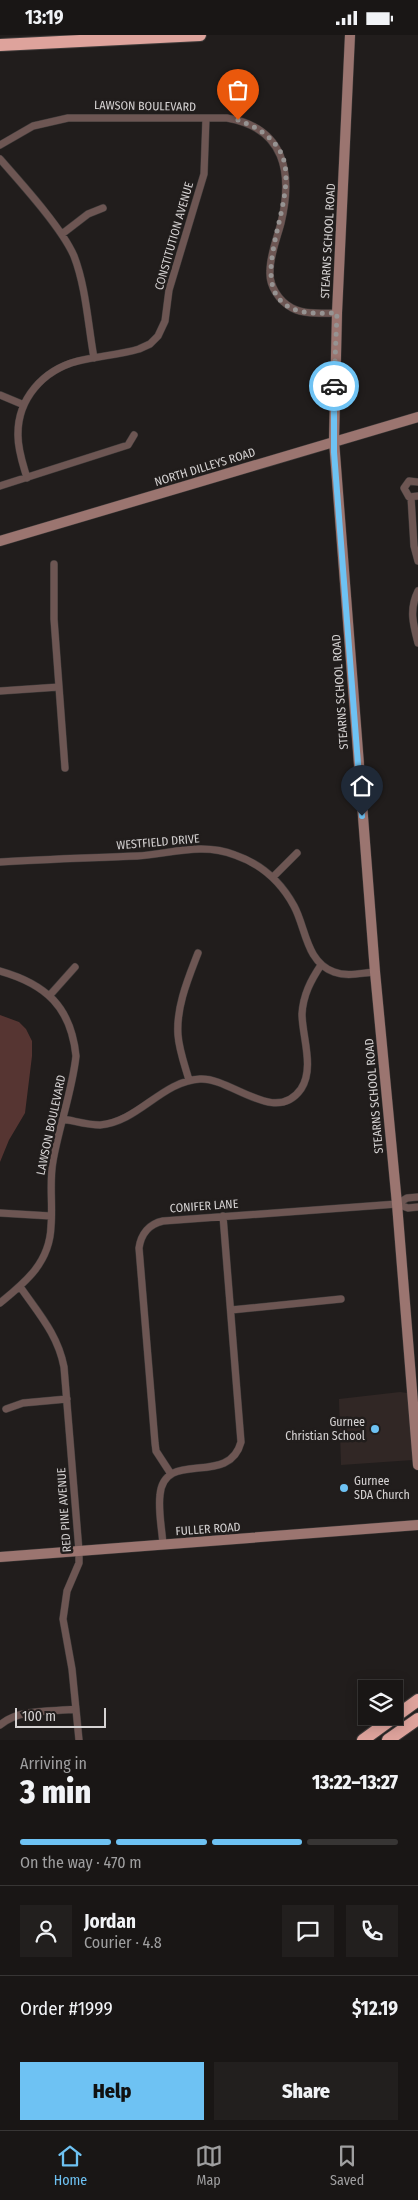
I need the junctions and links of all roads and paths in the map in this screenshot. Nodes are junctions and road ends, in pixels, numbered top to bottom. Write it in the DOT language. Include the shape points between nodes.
graph roads {
  1 [pos="200,35"];
  2 [pos="350,35"];
  3 [pos="0,45"];
  4 [pos="206,118"];
  5 [pos="0,145"];
  6 [pos="0,159"];
  7 [pos="103,208"];
  8 [pos="62,234"];
  9 [pos="337,313"];
  10 [pos="94,358"];
  11 [pos="0,395"];
  12 [pos="24,405"];
  13 [pos="418,417"];
  14 [pos="134,435"];
  15 [pos="334,441"];
  16 [pos="27,478"];
  17 [pos="418,482"];
  18 [pos="0,486"];
  19 [pos="414,497"];
  20 [pos="0,541"];
  21 [pos="418,561"];
  22 [pos="54,564"];
  23 [pos="418,591"];
  24 [pos="418,643"];
  25 [pos="59,687"];
  26 [pos="0,691"];
  27 [pos="65,768"];
  28 [pos="297,853"];
  29 [pos="0,862"];
  30 [pos="273,877"];
  31 [pos="198,953"];
  32 [pos="321,965"];
  33 [pos="75,967"];
  34 [pos="0,971"];
  35 [pos="375,972"];
  36 [pos="50,995"];
  37 [pos="189,1080"];
  38 [pos="63,1119"];
  39 [pos="418,1197"];
  40 [pos="398,1204"];
  41 [pos="418,1207"];
  42 [pos="0,1213"];
  43 [pos="51,1216"];
  44 [pos="223,1216"];
  45 [pos="21,1288"];
  46 [pos="341,1299"];
  47 [pos="0,1303"];
  48 [pos="231,1310"];
  49 [pos="67,1399"];
  50 [pos="6,1409"];
  51 [pos="418,1465"];
  52 [pos="171,1474"];
  53 [pos="418,1525"];
  54 [pos="163,1545"];
  55 [pos="79,1551"];
  56 [pos="0,1557"];
  57 [pos="418,1700"];
  58 [pos="76,1709"];
  59 [pos="418,1719"];
  60 [pos="1,1723"];
  61 [pos="79,1740"];
  62 [pos="362,1740"];
  63 [pos="388,1740"];
  1 -- 3 [label="highway"];
  2 -- 9 [label="main road, STEARNS SCHOOL ROAD"];
  4 -- 5 [label="street, LAWSON BOULEVARD" via="68,118 34,127"];
  4 -- 9 [label="street, LAWSON BOULEVARD" via="233,119 252,126 264,133 280,151 285,168 285,196 282,221 270,263 272,285 277,295 292,308"];
  4 -- 10 [label="street, CONSTITUTION AVENUE" via="204,174 169,290 162,329 150,344 139,349"];
  6 -- 8 [label="street"];
  7 -- 8 [label="street" via="88,214"];
  8 -- 10 [label="street" via="79,273"];
  9 -- 15 [label="main road, STEARNS SCHOOL ROAD"];
  10 -- 12 [label="street, CONSTITUTION AVENUE" via="64,365 49,374 35,387"];
  11 -- 12 [label="street"];
  12 -- 16 [label="street, CONSTITUTION AVENUE" via="18,437"];
  13 -- 15 [label="main road, NORTH DILLEYS ROAD"];
  14 -- 16 [label="street" via="128,445"];
  15 -- 20 [label="main road, NORTH DILLEYS ROAD"];
  15 -- 35 [label="main road, STEARNS SCHOOL ROAD"];
  16 -- 18 [label="street"];
  17 -- 19 [label="street" via="411,480 404,486 404,492"];
  19 -- 21 [label="street" via="414,546"];
  22 -- 25 [label="street"];
  23 -- 24 [label="street" via="412,612"];
  25 -- 26 [label="street"];
  25 -- 27 [label="street"];
  28 -- 30 [label="street"];
  29 -- 30 [label="street, WESTFIELD DRIVE" via="140,855 198,848 236,855"];
  30 -- 32 [label="street, WESTFIELD DRIVE" via="294,906 314,956"];
  31 -- 37 [label="street" via="178,1021 178,1037"];
  32 -- 35 [label="street" via="342,974"];
  32 -- 37 [label="street" via="304,1000 306,1076 297,1094 272,1103 212,1081"];
  33 -- 36 [label="street"];
  34 -- 36 [label="street, LAWSON BOULEVARD" via="26,979"];
  35 -- 40 [label="main road, STEARNS SCHOOL ROAD"];
  36 -- 38 [label="street, LAWSON BOULEVARD" via="67,1018 74,1040 75,1067"];
  37 -- 38 [label="street" via="117,1121 99,1125"];
  38 -- 43 [label="street, LAWSON BOULEVARD" via="50,1176"];
  39 -- 40 [label="street"];
  40 -- 41 [label="street"];
  40 -- 44 [label="street, CONIFER LANE"];
  40 -- 51 [label="main road, STEARNS SCHOOL ROAD"];
  42 -- 43 [label="street"];
  43 -- 45 [label="street, LAWSON BOULEVARD" via="44,1257"];
  44 -- 48 [label="street"];
  44 -- 52 [label="street, CONIFER LANE" via="158,1222 145,1231 140,1241 156,1451"];
  45 -- 47 [label="street, LAWSON BOULEVARD"];
  45 -- 49 [label="street, RED PINE AVENUE" via="53,1331 61,1349"];
  46 -- 48 [label="street"];
  48 -- 52 [label="street" via="239,1449 222,1465"];
  49 -- 50 [label="street" via="23,1403"];
  49 -- 55 [label="street, RED PINE AVENUE"];
  52 -- 54 [label="street" via="160,1495"];
  53 -- 54 [label="main road, FULLER ROAD"];
  54 -- 55 [label="main road, FULLER ROAD"];
  55 -- 56 [label="main road, FULLER ROAD"];
  55 -- 58 [label="street, RED PINE AVENUE" via="79,1563 67,1591 63,1619"];
  57 -- 62 [label="highway"];
  58 -- 60 [label="street" via="23,1714"];
  58 -- 61 [label="street, RED PINE AVENUE"];
  59 -- 63 [label="highway"];
}
